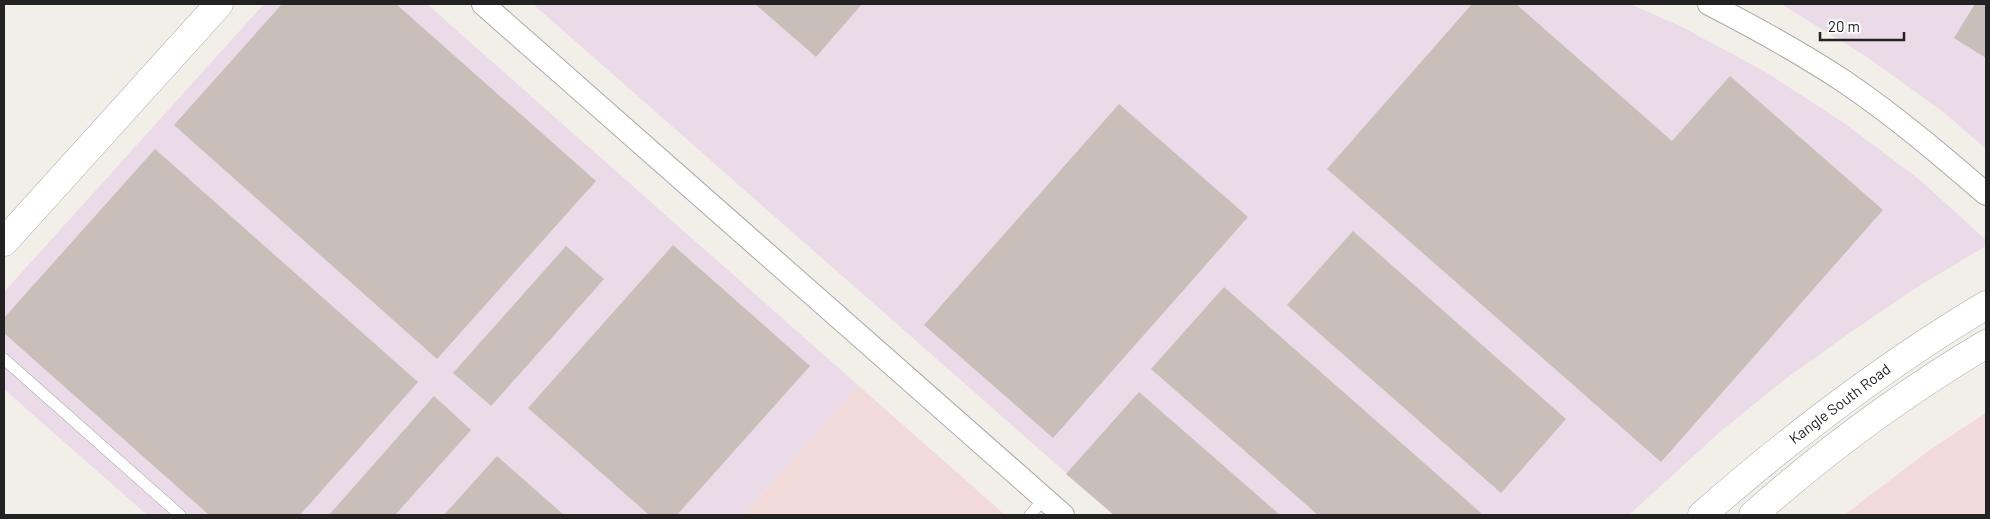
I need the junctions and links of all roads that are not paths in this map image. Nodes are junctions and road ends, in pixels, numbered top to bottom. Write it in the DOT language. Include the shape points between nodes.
graph roads {
  1 [pos="218,4"];
  2 [pos="483,4"];
  3 [pos="1709,4"];
  4 [pos="1986,194"];
  5 [pos="4,242"];
  6 [pos="1986,305"];
  7 [pos="1986,344"];
  8 [pos="4,359"];
  9 [pos="1037,507"];
  10 [pos="180,515"];
  11 [pos="1063,515"];
  12 [pos="1702,515"];
  13 [pos="1752,515"];
  1 -- 5 [label="street"];
  2 -- 9 [label="street"];
  3 -- 4 [label="street" via="1766,33 1845,83 1921,138"];
  6 -- 12 [label="street, Kangle South Road" via="1878,374 1814,421"];
  7 -- 13 [label="street" via="1898,401"];
  8 -- 10 [label="lane"];
  9 -- 11 [label="street"];
}
